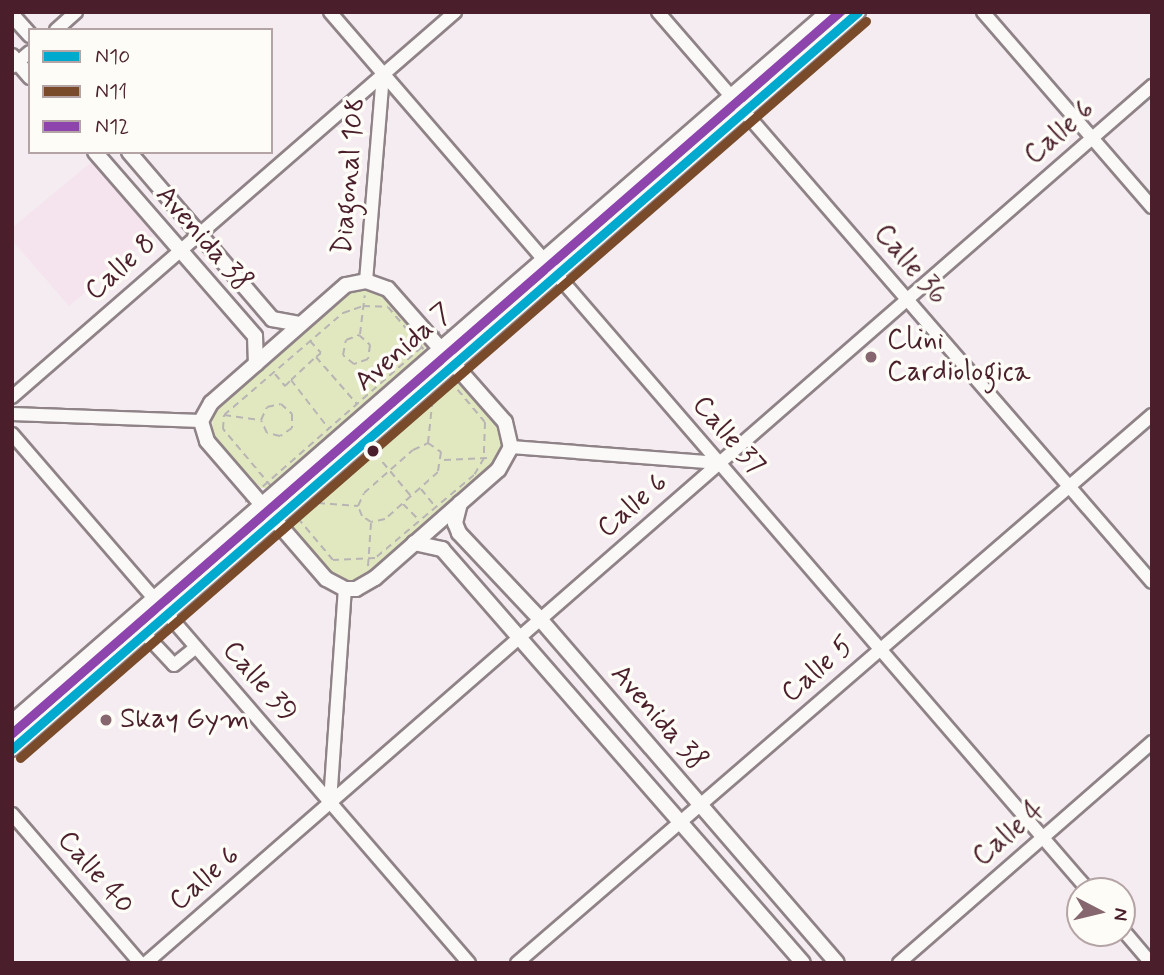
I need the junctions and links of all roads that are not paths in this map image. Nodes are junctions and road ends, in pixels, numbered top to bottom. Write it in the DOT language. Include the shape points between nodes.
graph roads {
  1 [pos="76,12"];
  2 [pos="330,12"];
  3 [pos="455,12"];
  4 [pos="658,12"];
  5 [pos="828,12"];
  6 [pos="859,12"];
  7 [pos="983,12"];
  8 [pos="12,15"];
  9 [pos="58,28"];
  10 [pos="28,33"];
  11 [pos="14,62"];
  12 [pos="383,74"];
  13 [pos="28,75"];
  14 [pos="1152,86"];
  15 [pos="731,97"];
  16 [pos="744,112"];
  17 [pos="1092,138"];
  18 [pos="97,154"];
  19 [pos="131,154"];
  20 [pos="1152,207"];
  21 [pos="197,234"];
  22 [pos="179,249"];
  23 [pos="543,259"];
  24 [pos="557,275"];
  25 [pos="366,281"];
  26 [pos="907,299"];
  27 [pos="301,324"];
  28 [pos="440,349"];
  29 [pos="256,364"];
  30 [pos="459,370"];
  31 [pos="12,397"];
  32 [pos="12,414"];
  33 [pos="1152,415"];
  34 [pos="203,416"];
  35 [pos="12,434"];
  36 [pos="509,454"];
  37 [pos="719,463"];
  38 [pos="1069,486"];
  39 [pos="461,502"];
  40 [pos="261,505"];
  41 [pos="278,530"];
  42 [pos="414,543"];
  43 [pos="1152,582"];
  44 [pos="345,589"];
  45 [pos="154,598"];
  46 [pos="167,614"];
  47 [pos="540,619"];
  48 [pos="145,634"];
  49 [pos="521,636"];
  50 [pos="196,647"];
  51 [pos="880,649"];
  52 [pos="12,722"];
  53 [pos="1152,742"];
  54 [pos="12,749"];
  55 [pos="330,802"];
  56 [pos="700,804"];
  57 [pos="12,814"];
  58 [pos="681,821"];
  59 [pos="1043,837"];
  60 [pos="1077,877"];
  61 [pos="1136,945"];
  62 [pos="140,963"];
  63 [pos="146,963"];
  64 [pos="469,963"];
  65 [pos="517,963"];
  66 [pos="803,963"];
  67 [pos="837,963"];
  68 [pos="899,963"];
  69 [pos="1151,963"];
  1 -- 9 [label="street"];
  2 -- 12 [label="street, Calle 37"];
  3 -- 12 [label="street, Calle 8"];
  4 -- 15 [label="street, Calle 36"];
  5 -- 15 [label="main road, Avenida 7"];
  6 -- 16 [label="main road, Avenida 7"];
  7 -- 17 [label="street"];
  8 -- 10 [label="main road"];
  11 -- 13 [label="main road"];
  12 -- 21 [label="street, Calle 8"];
  12 -- 23 [label="street, Calle 37"];
  12 -- 25 [label="street, Diagonal 108"];
  14 -- 17 [label="street, Calle 6"];
  15 -- 16 [label="street, Calle 36"];
  15 -- 23 [label="main road, Avenida 7"];
  16 -- 24 [label="main road, Avenida 7"];
  16 -- 26 [label="street, Calle 36"];
  17 -- 20 [label="street"];
  17 -- 26 [label="street, Calle 6"];
  18 -- 22 [label="main road, Avenida 38"];
  19 -- 21 [label="main road, Avenida 38"];
  21 -- 22 [label="street, Calle 8"];
  21 -- 27 [label="main road, Avenida 38" via="272,319"];
  22 -- 29 [label="main road, Avenida 38" via="255,336"];
  22 -- 31 [label="street, Calle 8"];
  23 -- 24 [label="street, Calle 37"];
  23 -- 28 [label="main road, Avenida 7"];
  24 -- 30 [label="main road, Avenida 7"];
  24 -- 37 [label="street, Calle 37"];
  25 -- 27 [label="main road" via="346,285"];
  25 -- 28 [label="main road" via="388,289"];
  26 -- 37 [label="street, Calle 6"];
  26 -- 38 [label="street, Calle 36"];
  27 -- 29 [label="main road"];
  28 -- 30 [label="main road"];
  28 -- 40 [label="main road, Avenida 7"];
  29 -- 34 [label="main road"];
  30 -- 36 [label="main road" via="505,422"];
  30 -- 41 [label="main road, Avenida 7"];
  32 -- 34 [label="street"];
  33 -- 38 [label="street, Calle 5"];
  34 -- 40 [label="main road" via="206,441"];
  35 -- 45 [label="street, Calle 39"];
  36 -- 37 [label="street"];
  36 -- 39 [label="main road"];
  37 -- 47 [label="street, Calle 6"];
  37 -- 51 [label="street, Calle 37"];
  38 -- 43 [label="street, Calle 36"];
  38 -- 51 [label="street, Calle 5"];
  39 -- 42 [label="main road"];
  39 -- 47 [label="main road, Avenida 38" via="455,523 459,533"];
  40 -- 41 [label="main road"];
  40 -- 45 [label="main road, Avenida 7"];
  41 -- 44 [label="main road" via="326,579"];
  41 -- 46 [label="main road, Avenida 7"];
  42 -- 44 [label="main road" via="366,585"];
  42 -- 49 [label="main road, Avenida 38" via="433,543 442,549"];
  44 -- 55 [label="street"];
  45 -- 46 [label="street, Calle 39"];
  45 -- 52 [label="main road, Avenida 7"];
  46 -- 48 [label="main road, Avenida 7"];
  46 -- 50 [label="street, Calle 39"];
  47 -- 49 [label="street, Calle 6"];
  47 -- 56 [label="main road, Avenida 38"];
  48 -- 50 [label="street" via="174,665"];
  48 -- 54 [label="main road, Avenida 7"];
  49 -- 55 [label="street, Calle 6"];
  49 -- 58 [label="main road, Avenida 38"];
  50 -- 55 [label="street, Calle 39"];
  51 -- 56 [label="street, Calle 5"];
  51 -- 59 [label="street, Calle 37"];
  53 -- 59 [label="street, Calle 4"];
  55 -- 63 [label="street, Calle 6"];
  55 -- 64 [label="street, Calle 39"];
  56 -- 58 [label="street, Calle 5"];
  56 -- 67 [label="main road, Avenida 38"];
  57 -- 62 [label="street, Calle 40"];
  58 -- 65 [label="street, Calle 5"];
  58 -- 66 [label="main road, Avenida 38"];
  59 -- 60 [label="street, Calle 37"];
  59 -- 68 [label="street, Calle 4"];
  61 -- 69 [label="street"];
}
